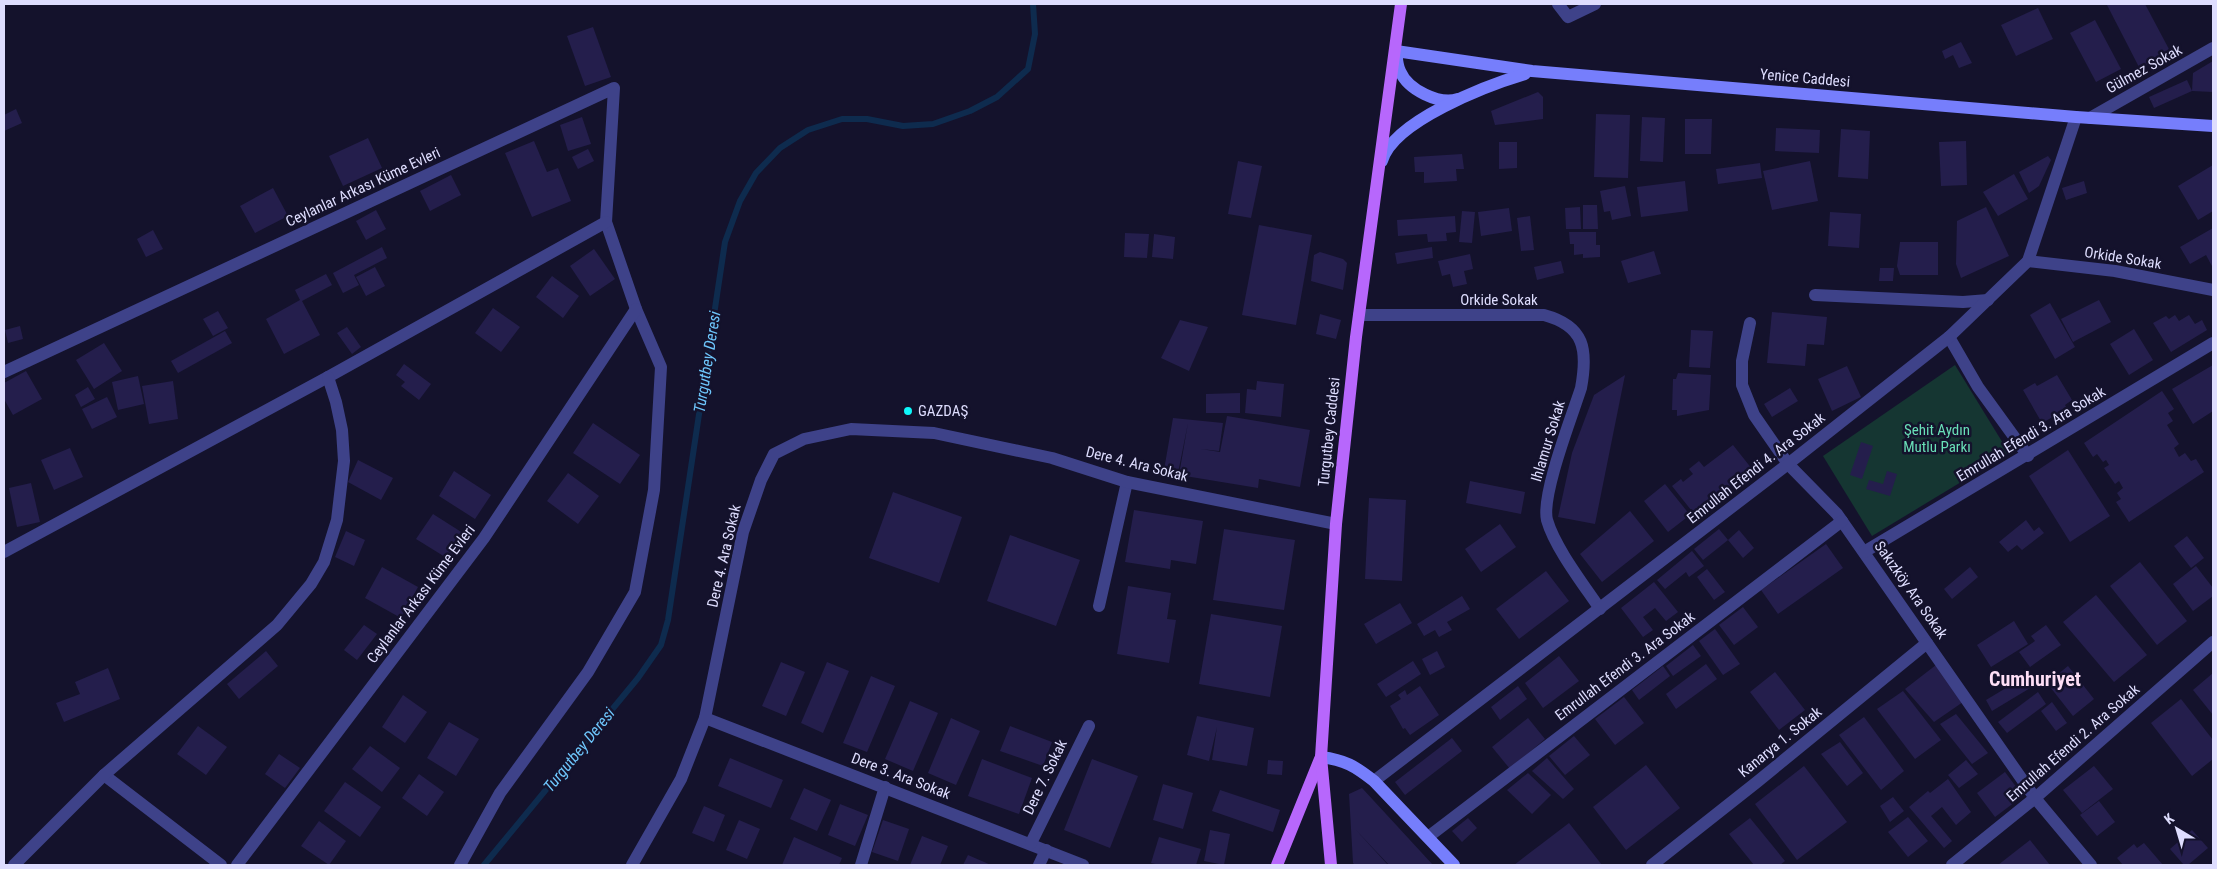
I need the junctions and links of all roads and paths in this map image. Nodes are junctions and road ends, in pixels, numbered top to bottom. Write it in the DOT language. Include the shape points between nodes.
graph roads {
  1 [pos="1402,4"];
  2 [pos="1558,4"];
  3 [pos="1595,4"];
  4 [pos="2213,48"];
  5 [pos="1396,51"];
  6 [pos="1532,72"];
  7 [pos="1458,99"];
  8 [pos="2076,117"];
  9 [pos="2090,118"];
  10 [pos="2213,126"];
  11 [pos="1380,165"];
  12 [pos="606,222"];
  13 [pos="2028,261"];
  14 [pos="2213,290"];
  15 [pos="1815,295"];
  16 [pos="1988,300"];
  17 [pos="636,309"];
  18 [pos="1359,316"];
  19 [pos="1750,323"];
  20 [pos="1949,337"];
  21 [pos="2213,343"];
  22 [pos="4,372"];
  23 [pos="328,377"];
  24 [pos="1581,388"];
  25 [pos="2028,456"];
  26 [pos="1788,464"];
  27 [pos="1127,482"];
  28 [pos="1842,521"];
  29 [pos="1336,524"];
  30 [pos="4,552"];
  31 [pos="1864,552"];
  32 [pos="1099,606"];
  33 [pos="1600,609"];
  34 [pos="2213,642"];
  35 [pos="1927,643"];
  36 [pos="706,718"];
  37 [pos="1089,726"];
  38 [pos="1321,757"];
  39 [pos="104,775"];
  40 [pos="1374,781"];
  41 [pos="885,787"];
  42 [pos="2035,798"];
  43 [pos="1428,837"];
  44 [pos="1031,843"];
  45 [pos="1046,850"];
  46 [pos="14,865"];
  47 [pos="220,865"];
  48 [pos="237,865"];
  49 [pos="460,865"];
  50 [pos="632,865"];
  51 [pos="861,865"];
  52 [pos="1039,865"];
  53 [pos="1084,865"];
  54 [pos="1277,865"];
  55 [pos="1331,865"];
  56 [pos="1454,865"];
  57 [pos="1652,865"];
  58 [pos="1952,865"];
  59 [pos="2090,865"];
  1 -- 5 [label="main road, Turgutbey Caddesi"];
  2 -- 3 [label="street" via="1568,17"];
  4 -- 9 [label="street, Gülmez Sokak"];
  5 -- 6 [label="street, Yenice Caddesi"];
  5 -- 7 [label="street" via="1400,74 1412,85 1440,100"];
  5 -- 11 [label="main road, Turgutbey Caddesi"];
  6 -- 7 [label="street"];
  6 -- 8 [label="street, Yenice Caddesi"];
  7 -- 11 [label="street" via="1394,140 1387,147"];
  8 -- 9 [label="street, Yenice Caddesi"];
  8 -- 13 [label="street, Emrullah Efendi 4. Ara Sokak"];
  9 -- 10 [label="street, Yenice Caddesi"];
  11 -- 18 [label="main road, Turgutbey Caddesi"];
  12 -- 17 [label="street, Ceylanlar Arkası Küme Evleri"];
  12 -- 22 [label="street, Ceylanlar Arkası Küme Evleri" via="614,88"];
  12 -- 23 [label="street"];
  13 -- 14 [label="street, Orkide Sokak" via="2115,272"];
  13 -- 16 [label="street, Emrullah Efendi 4. Ara Sokak"];
  15 -- 16 [label="street" via="1964,302"];
  16 -- 20 [label="street, Emrullah Efendi 4. Ara Sokak"];
  17 -- 48 [label="street, Ceylanlar Arkası Küme Evleri" via="484,538"];
  17 -- 49 [label="street, Ceylanlar Arkası Küme Evleri" via="661,367 654,490 635,592 588,672 500,793"];
  18 -- 24 [label="street, Orkide Sokak" via="1544,315 1560,320 1575,330 1583,344"];
  18 -- 29 [label="main road, Turgutbey Caddesi"];
  19 -- 26 [label="street, Sakızköy Ara Sokak" via="1742,361 1742,385 1754,415"];
  20 -- 25 [label="street" via="1978,388"];
  20 -- 26 [label="street, Emrullah Efendi 4. Ara Sokak"];
  21 -- 25 [label="street, Emrullah Efendi 3. Ara Sokak"];
  23 -- 30 [label="street"];
  23 -- 39 [label="street" via="342,430 344,461 337,520 324,562 302,597 276,625"];
  24 -- 33 [label="street, Ihlamur Sokak" via="1550,486 1547,520 1565,556"];
  25 -- 31 [label="street, Emrullah Efendi 3. Ara Sokak"];
  26 -- 28 [label="street, Sakızköy Ara Sokak"];
  26 -- 33 [label="street, Emrullah Efendi 4. Ara Sokak"];
  27 -- 29 [label="street, Dere 4. Ara Sokak"];
  27 -- 32 [label="street"];
  27 -- 36 [label="street, Dere 4. Ara Sokak" via="1052,458 934,433 851,429 804,439 774,454 743,532"];
  28 -- 31 [label="street, Sakızköy Ara Sokak"];
  28 -- 43 [label="street, Emrullah Efendi 3. Ara Sokak"];
  29 -- 38 [label="main road, Turgutbey Caddesi"];
  31 -- 35 [label="street, Sakızköy Ara Sokak"];
  33 -- 40 [label="street, Emrullah Efendi 4. Ara Sokak"];
  34 -- 42 [label="street, Emrullah Efendi 2. Ara Sokak"];
  35 -- 42 [label="street, Sakızköy Ara Sokak"];
  35 -- 57 [label="street, Kanarya 1. Sokak"];
  36 -- 41 [label="street, Dere 3. Ara Sokak"];
  36 -- 50 [label="street, Dere 4. Ara Sokak" via="681,780"];
  37 -- 44 [label="street, Dere 7. Sokak"];
  38 -- 40 [label="street" via="1346,762"];
  38 -- 54 [label="main road"];
  38 -- 55 [label="main road, Turgutbey Caddesi"];
  39 -- 46 [label="street"];
  39 -- 47 [label="street"];
  40 -- 43 [label="street"];
  41 -- 44 [label="street, Dere 3. Ara Sokak"];
  41 -- 51 [label="street"];
  42 -- 58 [label="street, Emrullah Efendi 2. Ara Sokak"];
  42 -- 59 [label="street, Sakızköy Ara Sokak"];
  43 -- 56 [label="street"];
  44 -- 45 [label="street, Dere 3. Ara Sokak"];
  45 -- 52 [label="street"];
  45 -- 53 [label="street, Dere 3. Ara Sokak"];
}
